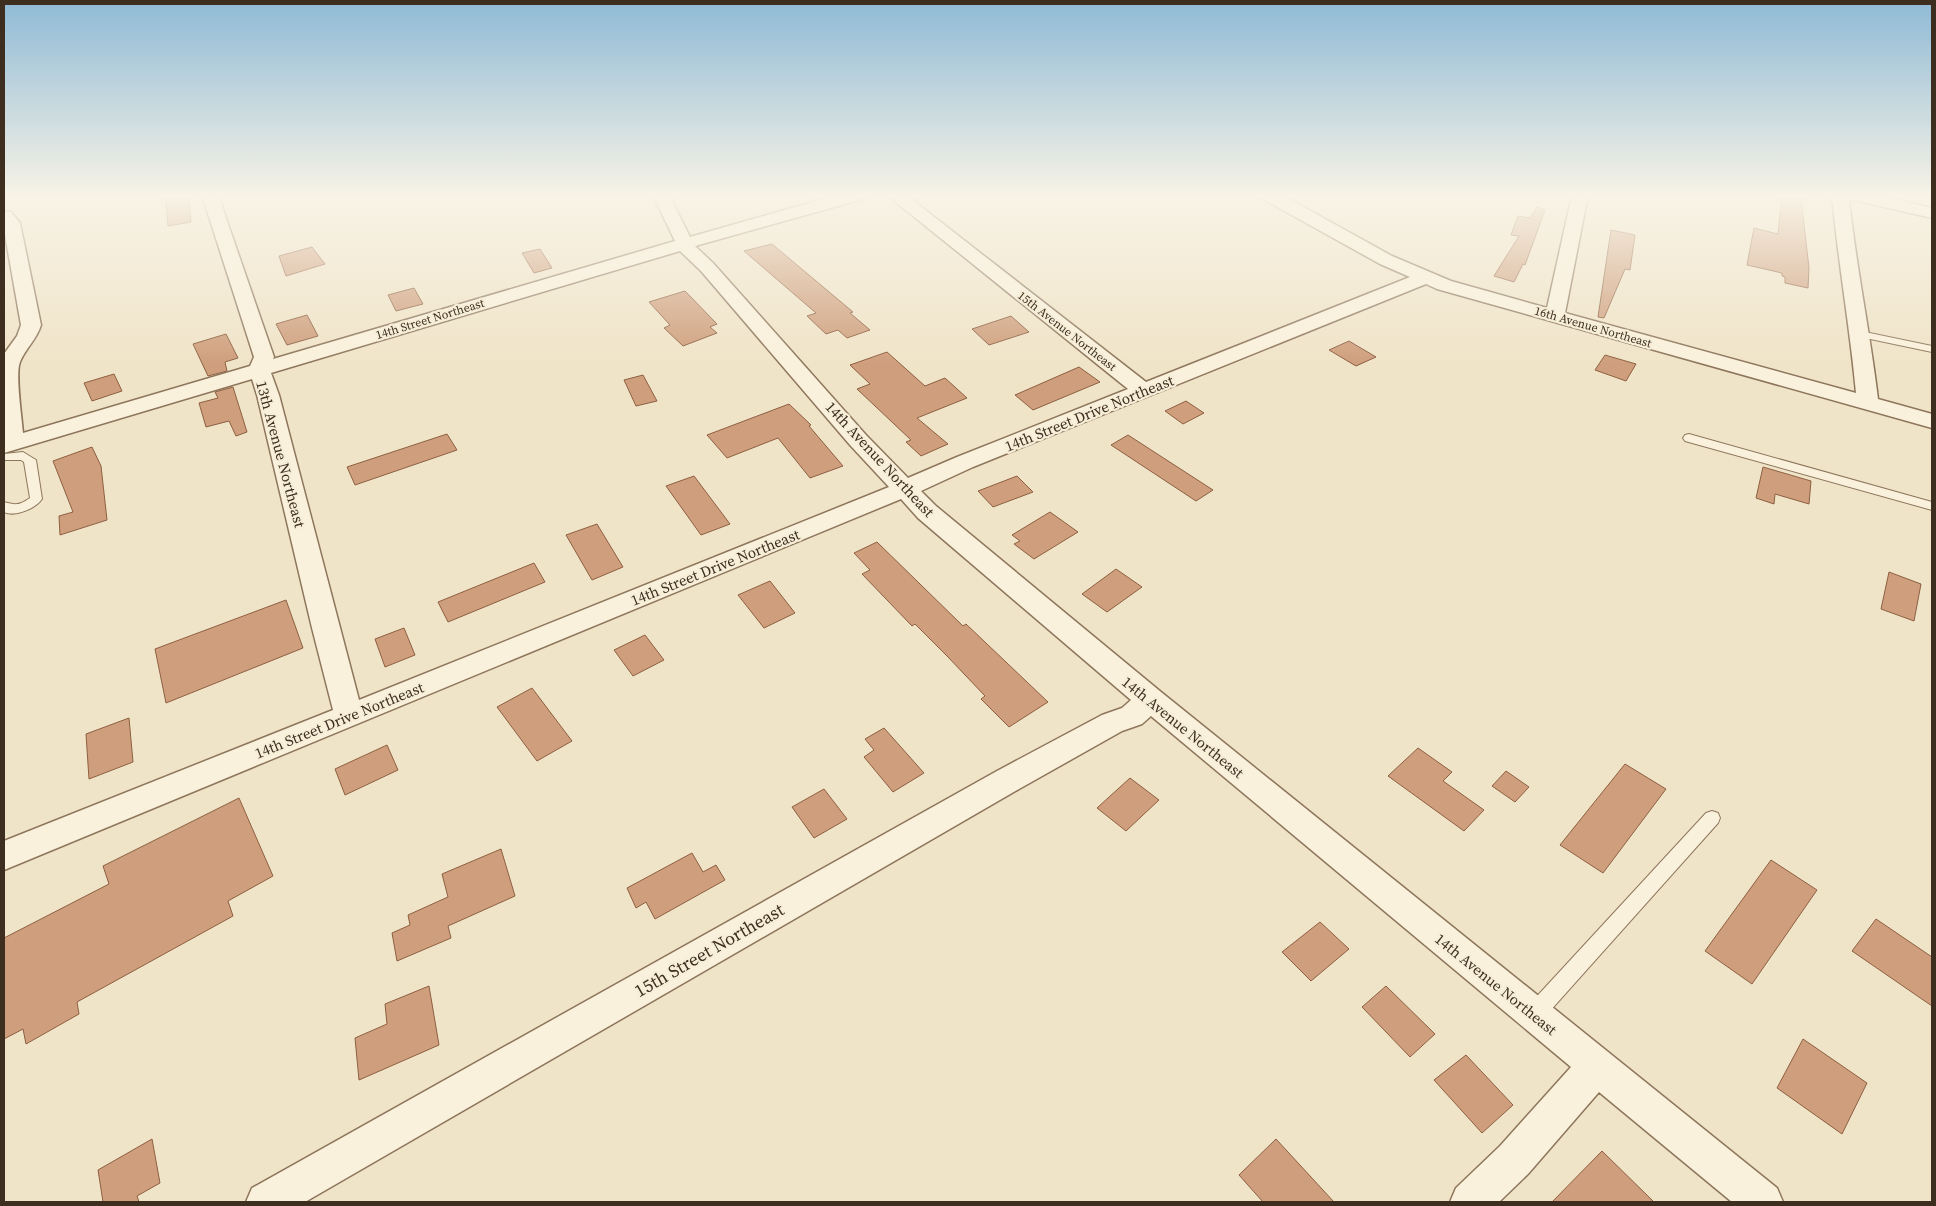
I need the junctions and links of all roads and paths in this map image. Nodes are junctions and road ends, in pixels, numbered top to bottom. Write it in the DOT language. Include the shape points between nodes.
graph roads {
  1 [pos="17,251"];
  2 [pos="229,251"];
  3 [pos="659,251"];
  4 [pos="690,251"];
  5 [pos="967,251"];
  6 [pos="1370,251"];
  7 [pos="1568,251"];
  8 [pos="1847,251"];
  9 [pos="1425,278"];
  10 [pos="1555,316"];
  11 [pos="1860,334"];
  12 [pos="1932,349"];
  13 [pos="259,370"];
  14 [pos="1146,391"];
  15 [pos="1868,403"];
  16 [pos="1932,421"];
  17 [pos="1689,438"];
  18 [pos="7,452"];
  19 [pos="905,489"];
  20 [pos="4,506"];
  21 [pos="1932,506"];
  22 [pos="1151,700"];
  23 [pos="349,716"];
  24 [pos="1712,818"];
  25 [pos="4,856"];
  26 [pos="1533,1015"];
  27 [pos="1597,1066"];
  28 [pos="266,1202"];
  29 [pos="1470,1202"];
  30 [pos="1763,1202"];
  1 -- 18 [label="street" via="30,325 29,333 10,357 8,366"];
  2 -- 13 [label="street, 13th Avenue Northeast" via="264,357"];
  3 -- 13 [label="street, 14th Street Northeast"];
  4 -- 19 [label="street, 14th Avenue Northeast"];
  5 -- 14 [label="street, 15th Avenue Northeast"];
  6 -- 9 [label="street, 16th Avenue Northeast"];
  7 -- 10 [label="street"];
  8 -- 11 [label="street"];
  9 -- 10 [label="street, 16th Avenue Northeast"];
  9 -- 14 [label="street, 14th Street Drive Northeast"];
  10 -- 15 [label="street, 16th Avenue Northeast"];
  11 -- 12 [label="lane"];
  11 -- 15 [label="street"];
  13 -- 18 [label="street, 14th Street Northeast"];
  13 -- 23 [label="street, 13th Avenue Northeast"];
  14 -- 19 [label="street, 14th Street Drive Northeast"];
  15 -- 16 [label="street, 16th Avenue Northeast"];
  17 -- 21 [label="lane"];
  18 -- 20 [label="lane" via="30,460 36,499 26,506 10,510"];
  19 -- 22 [label="street, 14th Avenue Northeast" via="927,512"];
  19 -- 23 [label="street, 14th Street Drive Northeast"];
  22 -- 26 [label="street, 14th Avenue Northeast"];
  22 -- 28 [label="street, 15th Street Northeast" via="1132,716 1112,723 1008,780"];
  23 -- 25 [label="street, 14th Street Drive Northeast"];
  24 -- 26 [label="lane"];
  26 -- 27 [label="street, 14th Avenue Northeast"];
  27 -- 29 [label="street" via="1514,1160"];
  27 -- 30 [label="street, 14th Avenue Northeast"];
}
